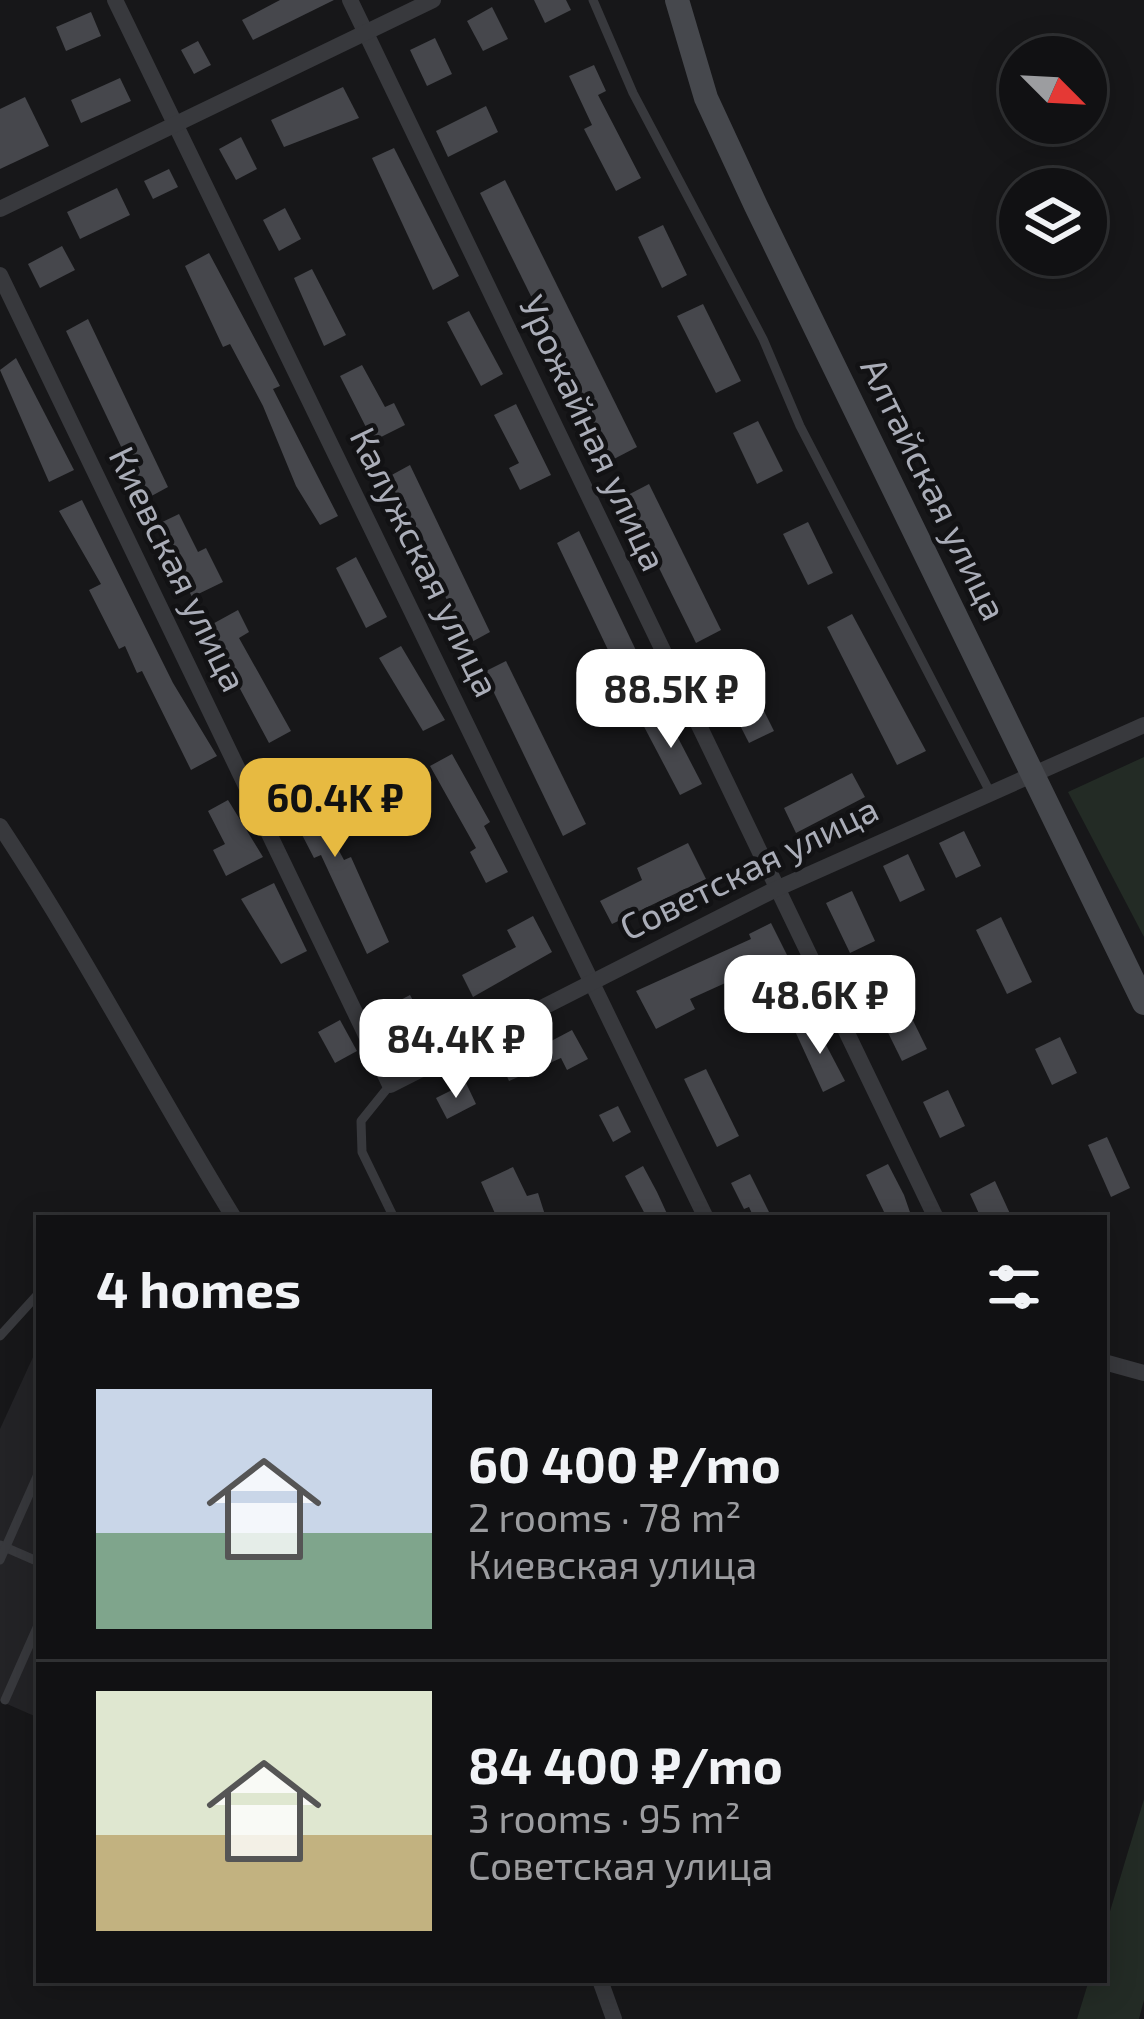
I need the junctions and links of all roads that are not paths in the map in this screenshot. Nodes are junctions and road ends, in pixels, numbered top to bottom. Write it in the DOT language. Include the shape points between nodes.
graph roads {
  1 [pos="115,0"];
  2 [pos="350,0"];
  3 [pos="433,0"];
  4 [pos="593,0"];
  5 [pos="677,0"];
  6 [pos="365,31"];
  7 [pos="176,126"];
  8 [pos="0,209"];
  9 [pos="0,275"];
  10 [pos="1144,725"];
  11 [pos="1035,778"];
  12 [pos="990,792"];
  13 [pos="0,826"];
  14 [pos="774,890"];
  15 [pos="592,981"];
  16 [pos="1144,1003"];
  17 [pos="390,1085"];
  18 [pos="232,1215"];
  19 [pos="393,1215"];
  20 [pos="705,1215"];
  21 [pos="935,1215"];
  22 [pos="36,1296"];
  23 [pos="0,1336"];
  24 [pos="1107,1363"];
  25 [pos="1144,1373"];
  26 [pos="36,1478"];
  27 [pos="3,1546"];
  28 [pos="0,1560"];
  29 [pos="36,1561"];
  30 [pos="36,1630"];
  31 [pos="5,1700"];
  32 [pos="601,1983"];
  33 [pos="614,2019"];
  1 -- 7 [label="street, Калужская улица"];
  2 -- 6 [label="street, Урожайная улица"];
  3 -- 6 [label="street"];
  4 -- 12 [label="lane"];
  5 -- 11 [label="main road, Алтайская улица" via="716,119"];
  6 -- 7 [label="street"];
  6 -- 14 [label="street, Урожайная улица"];
  7 -- 8 [label="street"];
  7 -- 15 [label="street, Калужская улица"];
  9 -- 17 [label="street, Киевская улица"];
  10 -- 11 [label="street, Советская улица"];
  11 -- 12 [label="street, Советская улица"];
  11 -- 16 [label="main road, Алтайская улица"];
  12 -- 14 [label="street, Советская улица"];
  13 -- 18 [label="street" via="77,942"];
  14 -- 15 [label="street, Советская улица"];
  14 -- 21 [label="street, Урожайная улица"];
  15 -- 17 [label="street, Советская улица"];
  15 -- 20 [label="street, Калужская улица"];
  17 -- 19 [label="lane" via="361,1121 362,1152"];
  22 -- 23 [label="lane"];
  24 -- 25 [label="street"];
  26 -- 27 [label="lane"];
  27 -- 28 [label="lane"];
  27 -- 29 [label="lane"];
  30 -- 31 [label="lane"];
  32 -- 33 [label="street"];
}
